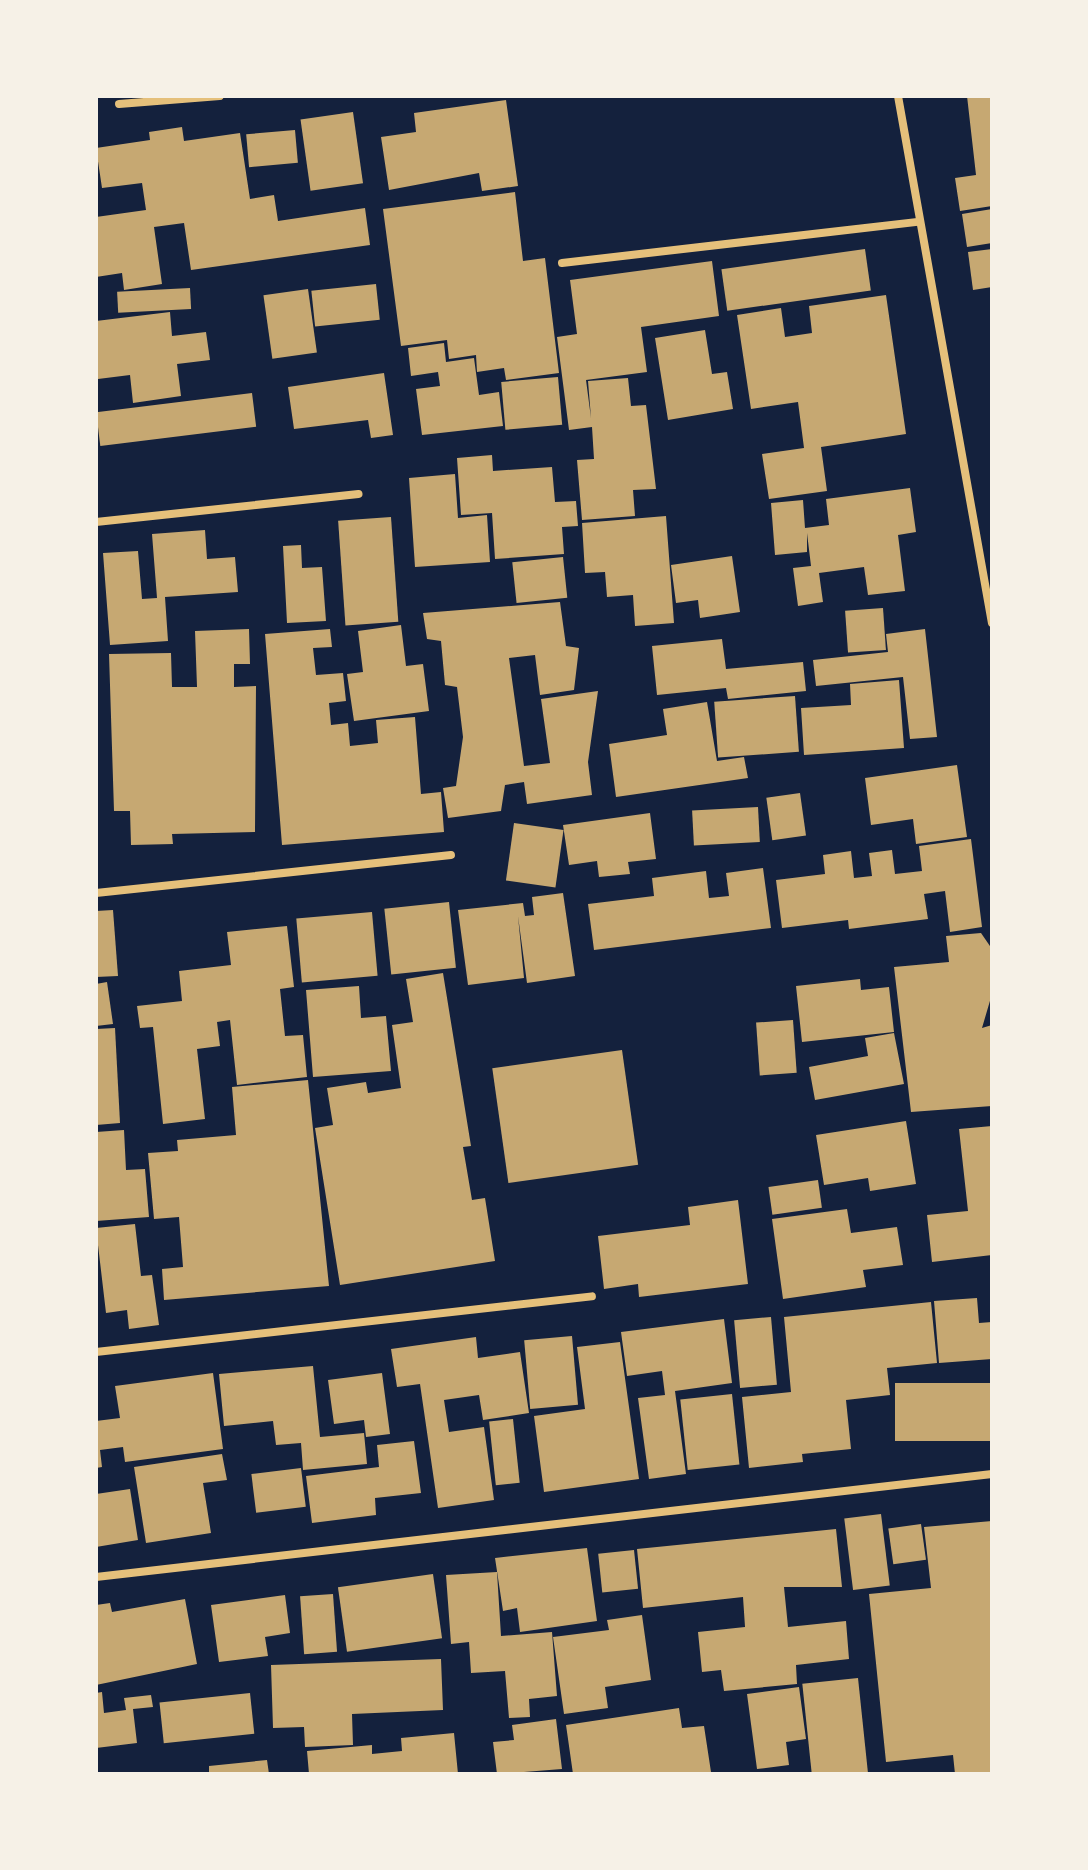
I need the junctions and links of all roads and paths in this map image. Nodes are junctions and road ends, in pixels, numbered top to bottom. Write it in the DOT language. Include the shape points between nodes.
graph roads {
  1 [pos="220,96"];
  2 [pos="898,96"];
  3 [pos="119,104"];
  4 [pos="918,222"];
  5 [pos="562,263"];
  6 [pos="359,494"];
  7 [pos="96,522"];
  8 [pos="992,623"];
  9 [pos="451,855"];
  10 [pos="96,893"];
  11 [pos="592,1296"];
  12 [pos="96,1352"];
  13 [pos="992,1474"];
  14 [pos="96,1577"];
  1 -- 3 [label="street"];
  2 -- 4 [label="street"];
  4 -- 5 [label="street"];
  4 -- 8 [label="street"];
  6 -- 7 [label="street"];
  9 -- 10 [label="street"];
  11 -- 12 [label="street"];
  13 -- 14 [label="street"];
}
